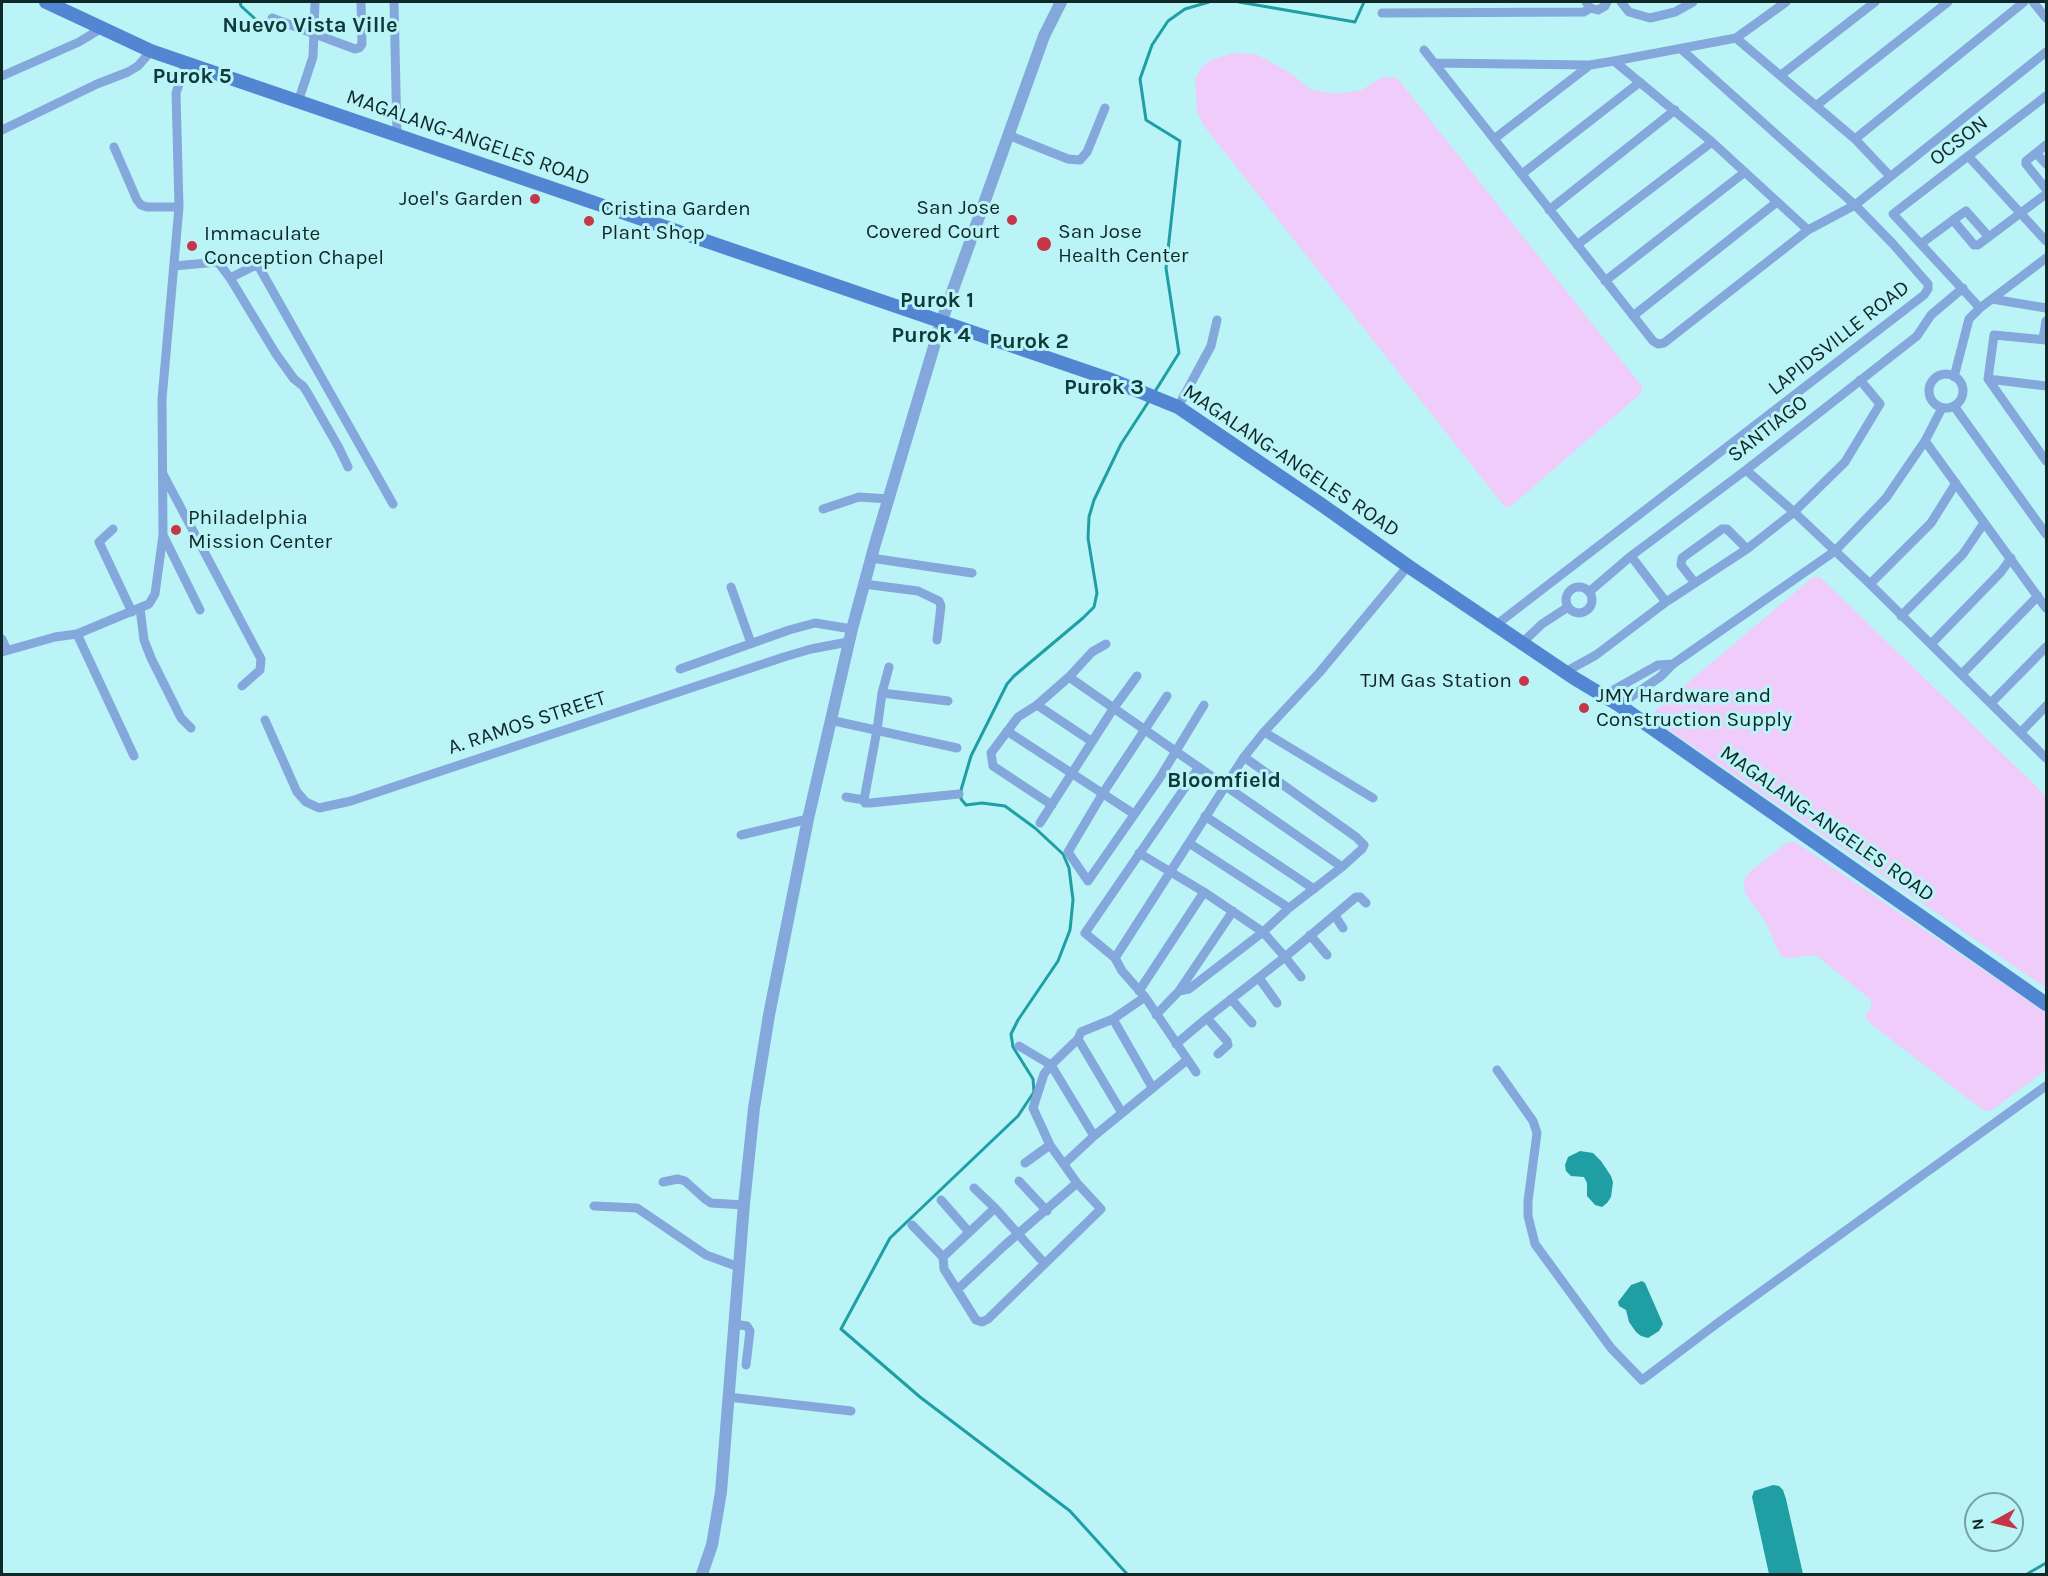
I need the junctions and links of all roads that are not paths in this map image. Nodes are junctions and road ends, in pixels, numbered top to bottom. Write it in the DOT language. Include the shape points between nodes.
graph roads {
  1 [pos="46,2"];
  2 [pos="315,2"];
  3 [pos="361,2"];
  4 [pos="394,2"];
  5 [pos="1061,2"];
  6 [pos="1416,2"];
  7 [pos="1459,2"];
  8 [pos="1607,2"];
  9 [pos="1621,2"];
  10 [pos="1673,2"];
  11 [pos="1693,2"];
  12 [pos="1786,2"];
  13 [pos="1875,2"];
  14 [pos="1948,2"];
  15 [pos="2024,2"];
  16 [pos="2033,2"];
  17 [pos="1588,5"];
  18 [pos="1545,6"];
  19 [pos="1502,7"];
  20 [pos="1460,12"];
  21 [pos="1675,12"];
  22 [pos="1382,13"];
  23 [pos="1417,13"];
  24 [pos="273,18"];
  25 [pos="2046,18"];
  26 [pos="102,28"];
  27 [pos="315,35"];
  28 [pos="1736,38"];
  29 [pos="1681,49"];
  30 [pos="1424,50"];
  31 [pos="151,51"];
  32 [pos="2046,52"];
  33 [pos="1614,61"];
  34 [pos="1434,63"];
  35 [pos="186,64"];
  36 [pos="1590,65"];
  37 [pos="1781,75"];
  38 [pos="2,76"];
  39 [pos="1640,82"];
  40 [pos="298,102"];
  41 [pos="2044,102"];
  42 [pos="1816,105"];
  43 [pos="1105,108"];
  44 [pos="1675,110"];
  45 [pos="2,130"];
  46 [pos="397,135"];
  47 [pos="1008,135"];
  48 [pos="1494,139"];
  49 [pos="1855,139"];
  50 [pos="1712,142"];
  51 [pos="2046,145"];
  52 [pos="114,147"];
  53 [pos="2036,153"];
  54 [pos="1969,157"];
  55 [pos="2046,164"];
  56 [pos="1745,172"];
  57 [pos="1522,174"];
  58 [pos="1890,176"];
  59 [pos="2046,189"];
  60 [pos="2046,194"];
  61 [pos="1777,202"];
  62 [pos="1854,205"];
  63 [pos="179,207"];
  64 [pos="1549,210"];
  65 [pos="2020,213"];
  66 [pos="1953,220"];
  67 [pos="1808,230"];
  68 [pos="1989,237"];
  69 [pos="2046,241"];
  70 [pos="1922,243"];
  71 [pos="1577,245"];
  72 [pos="2046,258"];
  73 [pos="174,266"];
  74 [pos="230,278"];
  75 [pos="1605,281"];
  76 [pos="1963,288"];
  77 [pos="1992,299"];
  78 [pos="1980,308"];
  79 [pos="2046,308"];
  80 [pos="1633,316"];
  81 [pos="1217,320"];
  82 [pos="2046,321"];
  83 [pos="941,323"];
  84 [pos="2045,340"];
  85 [pos="1954,376"];
  86 [pos="1988,379"];
  87 [pos="1860,380"];
  88 [pos="2046,386"];
  89 [pos="1954,406"];
  90 [pos="1178,407"];
  91 [pos="1942,408"];
  92 [pos="1924,441"];
  93 [pos="2046,460"];
  94 [pos="348,467"];
  95 [pos="1746,470"];
  96 [pos="162,472"];
  97 [pos="1956,483"];
  98 [pos="889,500"];
  99 [pos="393,504"];
  100 [pos="823,509"];
  101 [pos="1794,512"];
  102 [pos="1984,523"];
  103 [pos="113,529"];
  104 [pos="2046,534"];
  105 [pos="163,536"];
  106 [pos="1747,549"];
  107 [pos="1835,552"];
  108 [pos="1631,556"];
  109 [pos="871,558"];
  110 [pos="2011,558"];
  111 [pos="1408,566"];
  112 [pos="972,573"];
  113 [pos="1695,583"];
  114 [pos="864,584"];
  115 [pos="1870,584"];
  116 [pos="731,587"];
  117 [pos="1589,592"];
  118 [pos="2038,596"];
  119 [pos="1666,602"];
  120 [pos="1568,607"];
  121 [pos="2046,608"];
  122 [pos="136,610"];
  123 [pos="200,610"];
  124 [pos="1901,616"];
  125 [pos="1496,625"];
  126 [pos="852,629"];
  127 [pos="77,634"];
  128 [pos="2,639"];
  129 [pos="937,640"];
  130 [pos="848,642"];
  131 [pos="752,643"];
  132 [pos="1522,643"];
  133 [pos="1106,644"];
  134 [pos="1931,644"];
  135 [pos="2046,647"];
  136 [pos="4,651"];
  137 [pos="1673,664"];
  138 [pos="889,667"];
  139 [pos="680,669"];
  140 [pos="1567,671"];
  141 [pos="1962,675"];
  142 [pos="1137,676"];
  143 [pos="1069,677"];
  144 [pos="1628,682"];
  145 [pos="242,686"];
  146 [pos="1637,692"];
  147 [pos="882,693"];
  148 [pos="1167,696"];
  149 [pos="1603,696"];
  150 [pos="948,701"];
  151 [pos="1991,703"];
  152 [pos="1037,705"];
  153 [pos="1204,705"];
  154 [pos="1619,705"];
  155 [pos="2046,706"];
  156 [pos="1113,709"];
  157 [pos="265,720"];
  158 [pos="831,720"];
  159 [pos="191,728"];
  160 [pos="1145,729"];
  161 [pos="877,730"];
  162 [pos="1007,731"];
  163 [pos="1264,732"];
  164 [pos="2021,732"];
  165 [pos="1091,741"];
  166 [pos="957,748"];
  167 [pos="1176,750"];
  168 [pos="134,756"];
  169 [pos="1244,757"];
  170 [pos="2046,758"];
  171 [pos="1199,767"];
  172 [pos="1072,773"];
  173 [pos="1225,787"];
  174 [pos="1102,793"];
  175 [pos="959,794"];
  176 [pos="846,797"];
  177 [pos="1373,798"];
  178 [pos="864,800"];
  179 [pos="1052,805"];
  180 [pos="1134,814"];
  181 [pos="1205,816"];
  182 [pos="808,819"];
  183 [pos="1040,823"];
  184 [pos="741,835"];
  185 [pos="1189,843"];
  186 [pos="1139,853"];
  187 [pos="1342,867"];
  188 [pos="1170,871"];
  189 [pos="1314,889"];
  190 [pos="1204,892"];
  191 [pos="1366,903"];
  192 [pos="1289,908"];
  193 [pos="1233,911"];
  194 [pos="1335,916"];
  195 [pos="1344,928"];
  196 [pos="1263,932"];
  197 [pos="1310,935"];
  198 [pos="1327,955"];
  199 [pos="1285,957"];
  200 [pos="1114,958"];
  201 [pos="1301,977"];
  202 [pos="1259,978"];
  203 [pos="1179,991"];
  204 [pos="1142,994"];
  205 [pos="1231,999"];
  206 [pos="1276,1003"];
  207 [pos="2046,1004"];
  208 [pos="1156,1015"];
  209 [pos="1207,1018"];
  210 [pos="1113,1019"];
  211 [pos="1252,1023"];
  212 [pos="1078,1039"];
  213 [pos="1176,1044"];
  214 [pos="1019,1046"];
  215 [pos="1218,1054"];
  216 [pos="1188,1060"];
  217 [pos="1051,1065"];
  218 [pos="1497,1070"];
  219 [pos="1196,1072"];
  220 [pos="2046,1086"];
  221 [pos="1152,1087"];
  222 [pos="1122,1113"];
  223 [pos="1094,1136"];
  224 [pos="1050,1145"];
  225 [pos="1025,1163"];
  226 [pos="1064,1164"];
  227 [pos="1019,1181"];
  228 [pos="663,1182"];
  229 [pos="1077,1183"];
  230 [pos="974,1188"];
  231 [pos="941,1200"];
  232 [pos="744,1205"];
  233 [pos="594,1206"];
  234 [pos="995,1208"];
  235 [pos="1047,1211"];
  236 [pos="912,1225"];
  237 [pos="969,1232"];
  238 [pos="1018,1234"];
  239 [pos="943,1257"];
  240 [pos="1044,1263"];
  241 [pos="739,1268"];
  242 [pos="958,1289"];
  243 [pos="734,1324"];
  244 [pos="746,1365"];
  245 [pos="728,1397"];
  246 [pos="851,1411"];
  247 [pos="702,1575"];
  1 -- 26 [label="main road, MAGALANG-ANGELES ROAD"];
  2 -- 27 [label="street"];
  3 -- 27 [label="street" via="360,48"];
  4 -- 46 [label="street"];
  5 -- 47 [label="street" via="1044,36"];
  6 -- 23 [label="street"];
  7 -- 20 [label="street"];
  8 -- 17 [label="street" via="1598,10"];
  9 -- 21 [label="street" via="1629,12 1650,18"];
  10 -- 21 [label="street"];
  11 -- 21 [label="street"];
  12 -- 28 [label="street"];
  13 -- 37 [label="street"];
  14 -- 42 [label="street"];
  15 -- 49 [label="street"];
  16 -- 25 [label="street"];
  17 -- 18 [label="street" via="1584,12"];
  18 -- 19 [label="street"];
  19 -- 20 [label="street"];
  20 -- 23 [label="street"];
  22 -- 23 [label="street"];
  24 -- 27 [label="street"];
  26 -- 31 [label="main road, MAGALANG-ANGELES ROAD"];
  26 -- 38 [label="street" via="80,42"];
  27 -- 40 [label="street" via="313,57"];
  28 -- 29 [label="street"];
  28 -- 37 [label="street"];
  29 -- 33 [label="street"];
  29 -- 62 [label="street, LAPIDSVILLE ROAD"];
  30 -- 34 [label="street"];
  31 -- 35 [label="main road, MAGALANG-ANGELES ROAD"];
  31 -- 45 [label="street" via="128,72"];
  32 -- 58 [label="street"];
  33 -- 36 [label="street"];
  33 -- 39 [label="street"];
  34 -- 36 [label="street"];
  34 -- 48 [label="street"];
  35 -- 40 [label="main road, MAGALANG-ANGELES ROAD"];
  35 -- 63 [label="street" via="176,93"];
  36 -- 48 [label="street"];
  37 -- 42 [label="street"];
  39 -- 44 [label="street"];
  39 -- 57 [label="street"];
  40 -- 46 [label="main road, MAGALANG-ANGELES ROAD"];
  41 -- 54 [label="street, OCSON"];
  42 -- 49 [label="street"];
  43 -- 47 [label="street" via="1080,160"];
  44 -- 50 [label="street"];
  44 -- 64 [label="street"];
  46 -- 83 [label="main road, MAGALANG-ANGELES ROAD"];
  47 -- 83 [label="street"];
  48 -- 57 [label="street"];
  49 -- 58 [label="street"];
  50 -- 56 [label="street"];
  50 -- 71 [label="street"];
  51 -- 53 [label="street"];
  52 -- 63 [label="street" via="141,205"];
  53 -- 55 [label="street"];
  53 -- 59 [label="street" via="2026,164"];
  54 -- 65 [label="street"];
  54 -- 70 [label="street, OCSON" via="1893,214"];
  56 -- 61 [label="street"];
  56 -- 75 [label="street"];
  57 -- 64 [label="street"];
  58 -- 62 [label="street"];
  60 -- 65 [label="street"];
  61 -- 67 [label="street"];
  61 -- 80 [label="street"];
  62 -- 67 [label="street"];
  62 -- 125 [label="street, LAPIDSVILLE ROAD" via="1928,284 1924,295"];
  63 -- 73 [label="street"];
  64 -- 71 [label="street"];
  65 -- 68 [label="street"];
  65 -- 69 [label="street"];
  66 -- 68 [label="street" via="1974,245"];
  66 -- 68 [label="street" via="1966,211"];
  66 -- 70 [label="street"];
  67 -- 80 [label="street" via="1664,343 1653,341"];
  70 -- 76 [label="street"];
  71 -- 75 [label="street"];
  72 -- 77 [label="street"];
  73 -- 74 [label="street" via="218,262"];
  73 -- 96 [label="street" via="162,399"];
  74 -- 94 [label="street" via="276,354 307,392"];
  74 -- 99 [label="street" via="259,267"];
  75 -- 80 [label="street"];
  76 -- 78 [label="street"];
  76 -- 87 [label="street, SANTIAGO" via="1932,315 1917,336"];
  77 -- 78 [label="street"];
  77 -- 79 [label="street"];
  78 -- 85 [label="street" via="1969,319"];
  81 -- 90 [label="street" via="1211,346"];
  82 -- 84 [label="street"];
  83 -- 90 [label="main road, MAGALANG-ANGELES ROAD"];
  83 -- 98 [label="street"];
  84 -- 86 [label="street" via="1994,335"];
  85 -- 89 [label="street" via="1963,393"];
  85 -- 91 [label="street" via="1940,375 1930,385 1931,399"];
  86 -- 88 [label="street"];
  86 -- 93 [label="street"];
  87 -- 95 [label="street, SANTIAGO"];
  87 -- 101 [label="street" via="1880,404 1845,462"];
  89 -- 91 [label="street"];
  89 -- 104 [label="street"];
  90 -- 111 [label="main road, MAGALANG-ANGELES ROAD"];
  91 -- 92 [label="street"];
  92 -- 97 [label="street"];
  92 -- 107 [label="street" via="1886,498"];
  95 -- 101 [label="street"];
  95 -- 108 [label="street, SANTIAGO"];
  96 -- 105 [label="street"];
  96 -- 145 [label="street" via="261,659 260,670"];
  97 -- 102 [label="street"];
  97 -- 115 [label="street" via="1931,522"];
  98 -- 100 [label="street" via="859,497"];
  98 -- 109 [label="street"];
  101 -- 106 [label="street"];
  101 -- 107 [label="street"];
  102 -- 110 [label="street"];
  102 -- 124 [label="street" via="1963,554"];
  103 -- 122 [label="street" via="99,542"];
  105 -- 122 [label="street" via="155,594 148,604"];
  105 -- 123 [label="street"];
  106 -- 113 [label="street"];
  106 -- 113 [label="street" via="1727,529 1722,529 1682,558 1681,565"];
  107 -- 115 [label="street"];
  107 -- 137 [label="street"];
  108 -- 117 [label="street, SANTIAGO"];
  108 -- 119 [label="street"];
  109 -- 112 [label="street"];
  109 -- 114 [label="street"];
  110 -- 118 [label="street"];
  110 -- 134 [label="street"];
  111 -- 125 [label="main road, MAGALANG-ANGELES ROAD"];
  111 -- 163 [label="street"];
  113 -- 119 [label="street"];
  114 -- 126 [label="street"];
  114 -- 129 [label="street" via="918,591 939,601"];
  115 -- 124 [label="street"];
  116 -- 131 [label="street"];
  117 -- 120 [label="street, SANTIAGO" via="1577,587 1569,591"];
  117 -- 120 [label="street, SANTIAGO" via="1592,600 1588,609 1580,613"];
  118 -- 121 [label="street"];
  118 -- 141 [label="street"];
  119 -- 140 [label="street" via="1596,655"];
  120 -- 132 [label="street, SANTIAGO"];
  122 -- 127 [label="street"];
  122 -- 159 [label="street" via="151,658"];
  124 -- 134 [label="street"];
  125 -- 132 [label="main road, MAGALANG-ANGELES ROAD"];
  126 -- 130 [label="street"];
  126 -- 131 [label="street" via="815,623"];
  127 -- 136 [label="street"];
  127 -- 168 [label="street"];
  128 -- 136 [label="street"];
  130 -- 157 [label="street, A. RAMOS STREET" via="784,657 351,801 319,808 297,792"];
  130 -- 158 [label="street"];
  131 -- 139 [label="street"];
  132 -- 140 [label="main road, MAGALANG-ANGELES ROAD"];
  133 -- 143 [label="street" via="1092,652"];
  134 -- 141 [label="street"];
  135 -- 151 [label="street"];
  137 -- 144 [label="street" via="1658,665"];
  137 -- 146 [label="street"];
  138 -- 147 [label="street"];
  140 -- 149 [label="main road, MAGALANG-ANGELES ROAD"];
  141 -- 151 [label="street"];
  142 -- 156 [label="street"];
  143 -- 152 [label="street"];
  143 -- 156 [label="street"];
  144 -- 146 [label="street"];
  144 -- 149 [label="street"];
  146 -- 154 [label="street"];
  147 -- 150 [label="street"];
  147 -- 161 [label="street"];
  148 -- 160 [label="street"];
  149 -- 154 [label="main road, MAGALANG-ANGELES ROAD"];
  151 -- 164 [label="street"];
  152 -- 162 [label="street" via="1018,717"];
  152 -- 165 [label="street"];
  153 -- 167 [label="street"];
  154 -- 207 [label="main road, MAGALANG-ANGELES ROAD"];
  155 -- 164 [label="street"];
  156 -- 160 [label="street"];
  156 -- 165 [label="street"];
  158 -- 161 [label="street"];
  158 -- 182 [label="street"];
  160 -- 167 [label="street"];
  160 -- 174 [label="street"];
  161 -- 166 [label="street"];
  161 -- 178 [label="street"];
  162 -- 172 [label="street"];
  162 -- 179 [label="street" via="991,753 993,766"];
  163 -- 169 [label="street"];
  163 -- 177 [label="street"];
  164 -- 170 [label="street"];
  165 -- 172 [label="street"];
  167 -- 171 [label="street"];
  167 -- 180 [label="street"];
  169 -- 173 [label="street"];
  169 -- 187 [label="street" via="1362,841 1362,849"];
  171 -- 173 [label="street"];
  171 -- 186 [label="street"];
  172 -- 174 [label="street"];
  172 -- 179 [label="street"];
  173 -- 181 [label="street"];
  173 -- 187 [label="street"];
  174 -- 180 [label="street"];
  174 -- 180 [label="street" via="1068,852 1088,881"];
  175 -- 178 [label="street" via="870,803"];
  176 -- 178 [label="street"];
  179 -- 183 [label="street"];
  181 -- 185 [label="street"];
  181 -- 189 [label="street"];
  182 -- 184 [label="street"];
  182 -- 232 [label="street" via="767,1025"];
  185 -- 188 [label="street"];
  185 -- 192 [label="street"];
  186 -- 188 [label="street"];
  186 -- 200 [label="street" via="1085,933"];
  187 -- 189 [label="street"];
  188 -- 190 [label="street"];
  188 -- 200 [label="street"];
  189 -- 192 [label="street"];
  190 -- 193 [label="street"];
  190 -- 204 [label="street"];
  191 -- 194 [label="street" via="1356,897"];
  192 -- 196 [label="street"];
  193 -- 196 [label="street"];
  193 -- 203 [label="street"];
  194 -- 195 [label="street"];
  194 -- 197 [label="street"];
  196 -- 199 [label="street"];
  196 -- 203 [label="street" via="1189,989"];
  197 -- 198 [label="street"];
  197 -- 199 [label="street"];
  199 -- 201 [label="street"];
  199 -- 202 [label="street"];
  200 -- 204 [label="street"];
  202 -- 205 [label="street"];
  202 -- 206 [label="street"];
  203 -- 208 [label="street"];
  204 -- 208 [label="street"];
  204 -- 210 [label="street"];
  205 -- 209 [label="street"];
  205 -- 211 [label="street"];
  208 -- 213 [label="street"];
  209 -- 213 [label="street"];
  209 -- 215 [label="street" via="1227,1041 1228,1045"];
  210 -- 212 [label="street" via="1086,1029"];
  210 -- 221 [label="street"];
  212 -- 217 [label="street"];
  212 -- 222 [label="street"];
  213 -- 216 [label="street"];
  214 -- 217 [label="street"];
  216 -- 219 [label="street"];
  216 -- 221 [label="street"];
  217 -- 223 [label="street"];
  217 -- 224 [label="street" via="1033,1108"];
  218 -- 220 [label="street" via="1533,1121 1537,1133 1528,1201 1534,1244 1611,1348 1642,1380"];
  221 -- 222 [label="street"];
  222 -- 223 [label="street"];
  223 -- 226 [label="street"];
  224 -- 225 [label="street"];
  224 -- 226 [label="street"];
  226 -- 229 [label="street"];
  227 -- 235 [label="street"];
  228 -- 232 [label="street" via="685,1181 711,1203"];
  229 -- 235 [label="street"];
  229 -- 240 [label="street" via="1101,1209"];
  230 -- 234 [label="street"];
  231 -- 237 [label="street"];
  232 -- 241 [label="street"];
  233 -- 241 [label="street" via="637,1208 706,1255"];
  234 -- 237 [label="street"];
  234 -- 238 [label="street"];
  235 -- 238 [label="street"];
  236 -- 239 [label="street"];
  237 -- 239 [label="street"];
  238 -- 240 [label="street"];
  238 -- 242 [label="street"];
  239 -- 242 [label="street" via="944,1269"];
  240 -- 242 [label="street" via="982,1322 976,1320"];
  241 -- 243 [label="street"];
  243 -- 244 [label="street" via="750,1330"];
  243 -- 245 [label="street"];
  245 -- 246 [label="street"];
  245 -- 247 [label="street" via="719,1512"];
}
